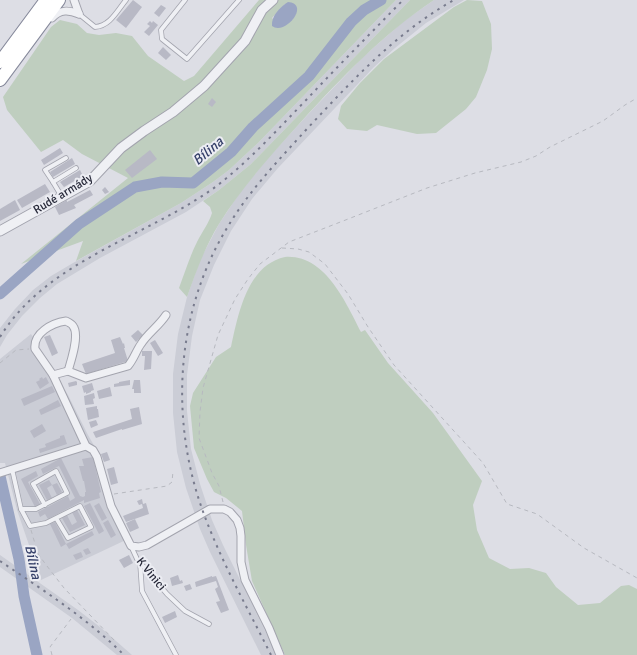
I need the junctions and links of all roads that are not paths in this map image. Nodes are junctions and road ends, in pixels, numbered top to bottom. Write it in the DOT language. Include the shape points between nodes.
graph roads {
  1 [pos="46,0"];
  2 [pos="59,0"];
  3 [pos="74,0"];
  4 [pos="126,0"];
  5 [pos="185,0"];
  6 [pos="239,0"];
  7 [pos="273,0"];
  8 [pos="79,14"];
  9 [pos="0,62"];
  10 [pos="2,77"];
  11 [pos="66,158"];
  12 [pos="76,168"];
  13 [pos="53,182"];
  14 [pos="62,197"];
  15 [pos="0,231"];
  16 [pos="166,316"];
  17 [pos="68,371"];
  18 [pos="53,375"];
  19 [pos="86,446"];
  20 [pos="6,471"];
  21 [pos="45,505"];
  22 [pos="21,509"];
  23 [pos="56,518"];
  24 [pos="130,546"];
  25 [pos="140,562"];
  26 [pos="209,624"];
  27 [pos="176,655"];
  28 [pos="280,655"];
  1 -- 9 [label="highway"];
  2 -- 10 [label="highway"];
  3 -- 8 [label="street"];
  4 -- 8 [label="lane" via="103,26 95,27"];
  5 -- 6 [label="lane" via="161,30 162,38 187,60"];
  7 -- 14 [label="street, Rudé armády" via="262,10 245,41 204,86 174,112 121,148 90,181"];
  8 -- 10 [label="street" via="57,12"];
  11 -- 13 [label="lane" via="45,170"];
  12 -- 13 [label="lane"];
  13 -- 14 [label="lane"];
  14 -- 15 [label="street, Rudé armády"];
  16 -- 17 [label="street" via="140,344 128,366 86,378"];
  17 -- 18 [label="street"];
  17 -- 18 [label="street" via="75,331 71,324 63,321 48,328 34,345"];
  18 -- 19 [label="street, K Vinici"];
  19 -- 20 [label="street"];
  19 -- 24 [label="street, K Vinici" via="97,457 111,506"];
  20 -- 22 [label="lane"];
  21 -- 21 [label="lane" via="68,493 56,472 33,484"];
  21 -- 22 [label="lane"];
  22 -- 23 [label="lane" via="30,526"];
  23 -- 23 [label="lane" via="80,506 91,527 68,538"];
  24 -- 25 [label="lane, K Vinici"];
  24 -- 28 [label="street" via="147,545 210,509 230,512 237,520 241,536 245,580"];
  25 -- 26 [label="lane, K Vinici" via="185,611"];
  25 -- 27 [label="lane" via="142,591"];
}
